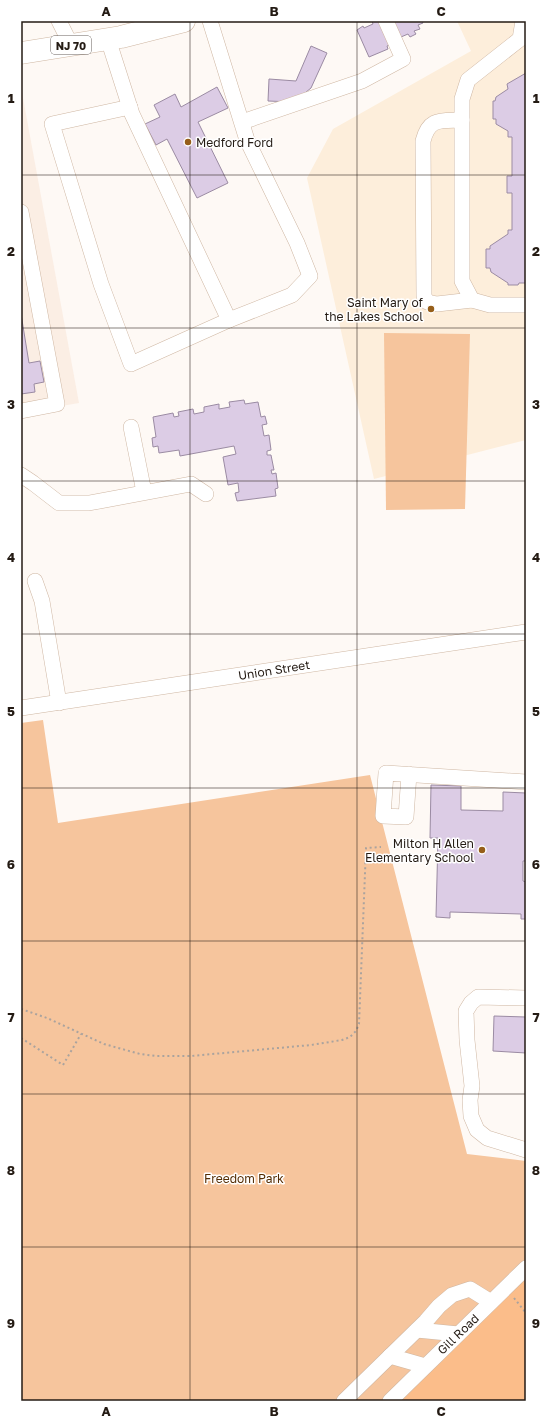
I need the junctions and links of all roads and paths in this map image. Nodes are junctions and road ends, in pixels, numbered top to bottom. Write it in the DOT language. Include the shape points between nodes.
graph roads {
  1 [pos="59,21"];
  2 [pos="184,21"];
  3 [pos="210,21"];
  4 [pos="386,21"];
  5 [pos="523,21"];
  6 [pos="149,26"];
  7 [pos="108,39"];
  8 [pos="71,45"];
  9 [pos="21,53"];
  10 [pos="130,107"];
  11 [pos="462,120"];
  12 [pos="242,122"];
  13 [pos="21,212"];
  14 [pos="27,281"];
  15 [pos="472,300"];
  16 [pos="526,305"];
  17 [pos="228,320"];
  18 [pos="21,411"];
  19 [pos="131,427"];
  20 [pos="21,475"];
  21 [pos="144,492"];
  22 [pos="206,494"];
  23 [pos="35,581"];
  24 [pos="526,632"];
  25 [pos="59,703"];
  26 [pos="21,708"];
  27 [pos="409,774"];
  28 [pos="526,782"];
  29 [pos="382,847"];
  30 [pos="526,998"];
  31 [pos="21,1009"];
  32 [pos="81,1034"];
  33 [pos="21,1038"];
  34 [pos="526,1150"];
  35 [pos="526,1268"];
  36 [pos="506,1288"];
  37 [pos="491,1302"];
  38 [pos="526,1313"];
  39 [pos="417,1330"];
  40 [pos="458,1334"];
  41 [pos="390,1356"];
  42 [pos="425,1366"];
  43 [pos="344,1401"];
  44 [pos="390,1401"];
  1 -- 8 [label="street"];
  2 -- 6 [label="highway, NJ 70"];
  3 -- 12 [label="street"];
  4 -- 12 [label="street" via="404,59 362,81"];
  5 -- 11 [label="street" via="520,39 468,80 462,99"];
  6 -- 7 [label="highway, NJ 70"];
  7 -- 8 [label="highway, NJ 70"];
  7 -- 10 [label="street"];
  8 -- 9 [label="highway, NJ 70"];
  10 -- 17 [label="street"];
  10 -- 17 [label="street" via="52,124 101,284 131,364"];
  11 -- 15 [label="street" via="462,281"];
  11 -- 15 [label="street" via="436,122 430,125 423,141 424,296 427,302 437,304"];
  12 -- 17 [label="street" via="247,140 297,243 310,276 292,295"];
  13 -- 14 [label="street"];
  14 -- 18 [label="street" via="58,404"];
  15 -- 16 [label="street" via="490,305"];
  19 -- 21 [label="street"];
  20 -- 21 [label="street" via="59,503 89,503"];
  21 -- 22 [label="street" via="191,484"];
  23 -- 25 [label="street" via="42,601"];
  24 -- 25 [label="street, Union Street"];
  25 -- 26 [label="street, Union Street"];
  27 -- 28 [label="street"];
  29 -- 32 [label="path" via="366,848 360,1024 350,1036 342,1040 311,1045 168,1056 140,1054 104,1044"];
  30 -- 34 [label="street" via="478,996 466,1010 472,1086 471,1116 477,1130 487,1138"];
  31 -- 32 [label="path" via="48,1018"];
  32 -- 33 [label="path" via="63,1065"];
  35 -- 36 [label="street, Gill Road"];
  36 -- 37 [label="street, Gill Road"];
  36 -- 38 [label="path"];
  37 -- 39 [label="street" via="470,1289 452,1295"];
  37 -- 40 [label="street, Gill Road"];
  39 -- 40 [label="street"];
  39 -- 41 [label="street"];
  40 -- 42 [label="street, Gill Road"];
  41 -- 42 [label="street"];
  41 -- 43 [label="street"];
  42 -- 44 [label="street, Gill Road"];
}
